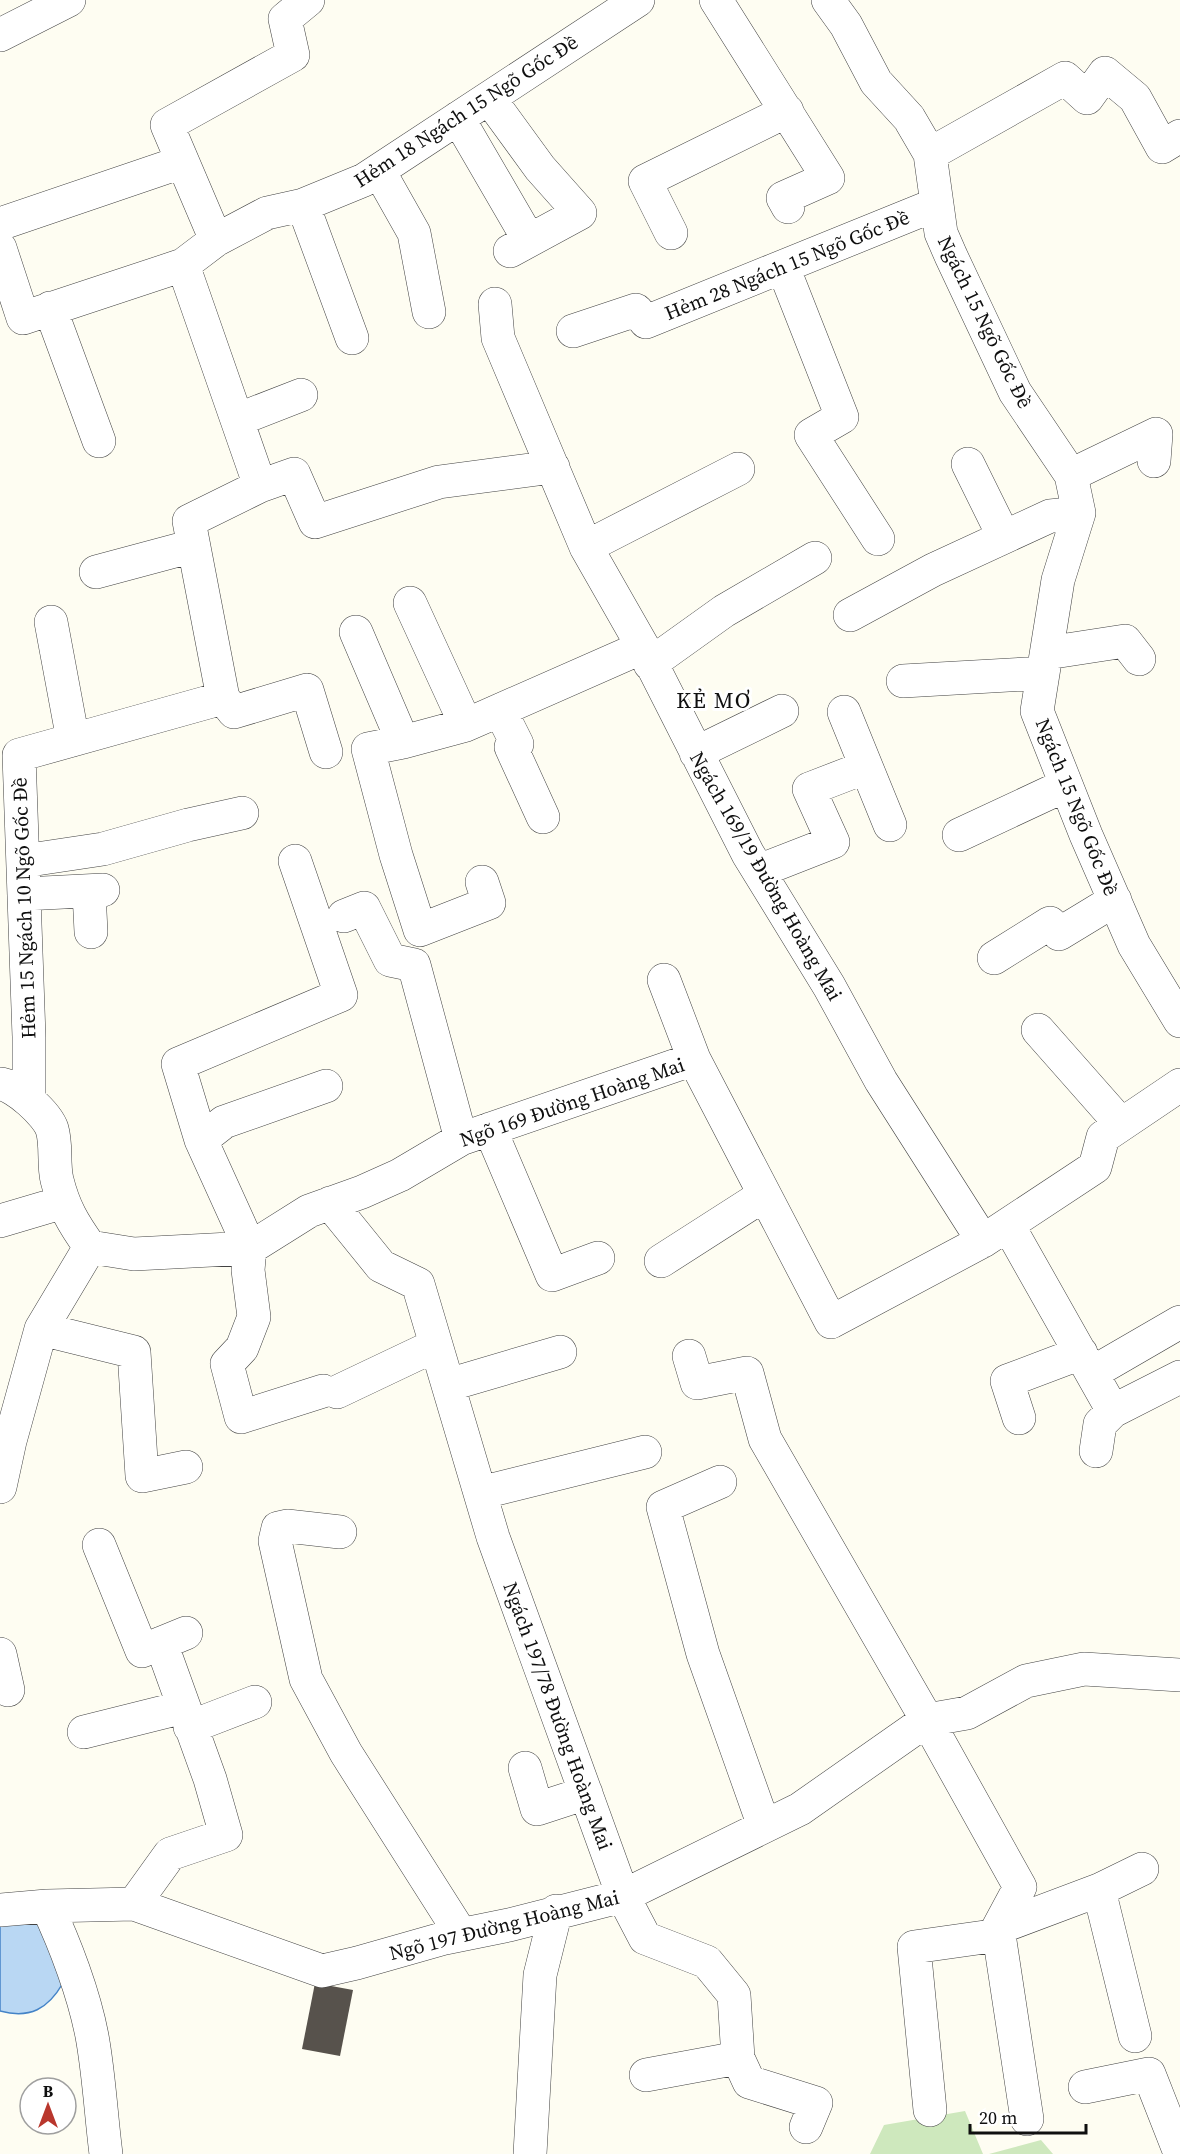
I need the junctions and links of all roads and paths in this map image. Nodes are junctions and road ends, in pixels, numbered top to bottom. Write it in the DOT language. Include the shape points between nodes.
graph roads {
  1 [pos="69,0"];
  2 [pos="638,0"];
  3 [pos="716,0"];
  4 [pos="828,0"];
  5 [pos="289,6"];
  6 [pos="0,35"];
  7 [pos="489,98"];
  8 [pos="787,111"];
  9 [pos="458,118"];
  10 [pos="1180,136"];
  11 [pos="930,154"];
  12 [pos="182,162"];
  13 [pos="379,171"];
  14 [pos="937,204"];
  15 [pos="303,205"];
  16 [pos="788,207"];
  17 [pos="0,224"];
  18 [pos="671,234"];
  19 [pos="216,240"];
  20 [pos="0,248"];
  21 [pos="183,265"];
  22 [pos="783,267"];
  23 [pos="495,304"];
  24 [pos="429,312"];
  25 [pos="37,313"];
  26 [pos="573,331"];
  27 [pos="352,338"];
  28 [pos="301,396"];
  29 [pos="237,420"];
  30 [pos="99,441"];
  31 [pos="1154,461"];
  32 [pos="968,464"];
  33 [pos="553,467"];
  34 [pos="738,469"];
  35 [pos="1071,475"];
  36 [pos="260,486"];
  37 [pos="1080,513"];
  38 [pos="1004,537"];
  39 [pos="878,539"];
  40 [pos="193,546"];
  41 [pos="586,547"];
  42 [pos="815,558"];
  43 [pos="96,572"];
  44 [pos="410,603"];
  45 [pos="850,615"];
  46 [pos="51,622"];
  47 [pos="356,632"];
  48 [pos="647,655"];
  49 [pos="1138,658"];
  50 [pos="1045,663"];
  51 [pos="903,681"];
  52 [pos="223,698"];
  53 [pos="500,710"];
  54 [pos="782,711"];
  55 [pos="844,712"];
  56 [pos="465,725"];
  57 [pos="73,741"];
  58 [pos="403,742"];
  59 [pos="326,752"];
  60 [pos="696,753"];
  61 [pos="866,766"];
  62 [pos="1066,785"];
  63 [pos="242,813"];
  64 [pos="543,817"];
  65 [pos="890,825"];
  66 [pos="959,835"];
  67 [pos="23,861"];
  68 [pos="295,861"];
  69 [pos="759,871"];
  70 [pos="482,882"];
  71 [pos="24,894"];
  72 [pos="1115,900"];
  73 [pos="344,916"];
  74 [pos="420,930"];
  75 [pos="91,932"];
  76 [pos="994,958"];
  77 [pos="414,965"];
  78 [pos="664,980"];
  79 [pos="1180,1021"];
  80 [pos="1038,1030"];
  81 [pos="694,1059"];
  82 [pos="0,1084"];
  83 [pos="1180,1085"];
  84 [pos="327,1086"];
  85 [pos="29,1099"];
  86 [pos="1121,1124"];
  87 [pos="476,1134"];
  88 [pos="201,1140"];
  89 [pos="764,1195"];
  90 [pos="64,1202"];
  91 [pos="330,1203"];
  92 [pos="0,1221"];
  93 [pos="996,1233"];
  94 [pos="90,1247"];
  95 [pos="249,1248"];
  96 [pos="598,1258"];
  97 [pos="661,1261"];
  98 [pos="1180,1322"];
  99 [pos="41,1329"];
  100 [pos="436,1345"];
  101 [pos="560,1352"];
  102 [pos="689,1356"];
  103 [pos="1087,1363"];
  104 [pos="1180,1377"];
  105 [pos="448,1385"];
  106 [pos="1113,1411"];
  107 [pos="1019,1418"];
  108 [pos="1096,1451"];
  109 [pos="645,1452"];
  110 [pos="2,1466"];
  111 [pos="186,1467"];
  112 [pos="720,1482"];
  113 [pos="480,1493"];
  114 [pos="340,1532"];
  115 [pos="99,1545"];
  116 [pos="0,1654"];
  117 [pos="1180,1675"];
  118 [pos="8,1690"];
  119 [pos="255,1702"];
  120 [pos="187,1717"];
  121 [pos="927,1720"];
  122 [pos="84,1732"];
  123 [pos="525,1768"];
  124 [pos="586,1793"];
  125 [pos="764,1826"];
  126 [pos="1142,1869"];
  127 [pos="1099,1890"];
  128 [pos="623,1896"];
  129 [pos="134,1904"];
  130 [pos="47,1906"];
  131 [pos="0,1910"];
  132 [pos="556,1911"];
  133 [pos="998,1931"];
  134 [pos="461,1934"];
  135 [pos="1135,2036"];
  136 [pos="738,2058"];
  137 [pos="646,2075"];
  138 [pos="1085,2087"];
  139 [pos="930,2110"];
  140 [pos="1174,2118"];
  141 [pos="1027,2119"];
  142 [pos="806,2127"];
  143 [pos="1180,2153"];
  144 [pos="106,2154"];
  145 [pos="530,2154"];
  1 -- 6 [label="lane"];
  2 -- 7 [label="lane, Hẻm 18 Ngách 15 Ngõ Gốc Đề"];
  3 -- 8 [label="lane"];
  4 -- 11 [label="lane, Ngách 15 Ngõ Gốc Đề" via="876,82 909,118"];
  5 -- 12 [label="lane" via="293,55 166,125"];
  7 -- 9 [label="lane, Hẻm 18 Ngách 15 Ngõ Gốc Đề"];
  7 -- 9 [label="lane" via="540,168 580,213 520,245"];
  8 -- 16 [label="lane" via="828,178 783,198"];
  8 -- 18 [label="lane" via="645,181"];
  9 -- 13 [label="lane, Hẻm 18 Ngách 15 Ngõ Gốc Đề"];
  10 -- 11 [label="lane" via="1162,147 1135,98 1105,73 1087,98 1065,78"];
  11 -- 14 [label="lane, Ngách 15 Ngõ Gốc Đề"];
  12 -- 17 [label="lane"];
  12 -- 19 [label="lane"];
  13 -- 15 [label="lane, Hẻm 18 Ngách 15 Ngõ Gốc Đề"];
  13 -- 24 [label="lane" via="414,233"];
  14 -- 22 [label="lane, Hẻm 28 Ngách 15 Ngõ Gốc Đề"];
  14 -- 35 [label="lane, Ngách 15 Ngõ Gốc Đề" via="941,233 1015,392"];
  15 -- 19 [label="lane, Hẻm 18 Ngách 15 Ngõ Gốc Đề" via="267,213"];
  15 -- 27 [label="lane"];
  19 -- 21 [label="lane, Hẻm 18 Ngách 15 Ngõ Gốc Đề"];
  20 -- 25 [label="lane"];
  21 -- 25 [label="lane, Hẻm 18 Ngách 15 Ngõ Gốc Đề"];
  21 -- 29 [label="lane"];
  22 -- 26 [label="lane, Hẻm 28 Ngách 15 Ngõ Gốc Đề" via="646,322 636,310"];
  22 -- 39 [label="lane" via="842,417 811,435"];
  23 -- 33 [label="lane, Ngách 169/19 Đường Hoàng Mai" via="498,338"];
  25 -- 30 [label="lane"];
  28 -- 29 [label="lane"];
  29 -- 36 [label="lane"];
  31 -- 35 [label="lane" via="1156,434"];
  32 -- 38 [label="lane"];
  33 -- 36 [label="lane" via="439,482 315,522 294,474"];
  33 -- 41 [label="lane, Ngách 169/19 Đường Hoàng Mai"];
  34 -- 41 [label="lane"];
  35 -- 37 [label="lane, Ngách 15 Ngõ Gốc Đề"];
  36 -- 40 [label="lane" via="189,521"];
  37 -- 38 [label="lane" via="1050,516"];
  37 -- 50 [label="lane, Ngách 15 Ngõ Gốc Đề" via="1058,580"];
  38 -- 45 [label="lane"];
  40 -- 43 [label="lane"];
  40 -- 52 [label="lane"];
  41 -- 48 [label="lane, Ngách 169/19 Đường Hoàng Mai"];
  42 -- 48 [label="lane"];
  44 -- 56 [label="lane"];
  46 -- 57 [label="lane"];
  47 -- 58 [label="lane"];
  48 -- 53 [label="lane"];
  48 -- 60 [label="lane, Ngách 169/19 Đường Hoàng Mai"];
  49 -- 50 [label="lane" via="1125,641"];
  50 -- 51 [label="lane"];
  50 -- 62 [label="lane, Ngách 15 Ngõ Gốc Đề" via="1037,711"];
  52 -- 57 [label="lane, Hẻm 15 Ngách 10 Ngõ Gốc Đề"];
  52 -- 59 [label="lane" via="234,712 307,690"];
  53 -- 56 [label="lane"];
  53 -- 64 [label="lane" via="517,744 511,747"];
  54 -- 60 [label="lane"];
  55 -- 61 [label="lane"];
  56 -- 58 [label="lane"];
  57 -- 67 [label="lane, Hẻm 15 Ngách 10 Ngõ Gốc Đề" via="19,755"];
  58 -- 74 [label="lane" via="368,749"];
  60 -- 69 [label="lane, Ngách 169/19 Đường Hoàng Mai"];
  61 -- 65 [label="lane"];
  61 -- 69 [label="lane" via="809,789 833,842"];
  62 -- 66 [label="lane"];
  62 -- 72 [label="lane, Ngách 15 Ngõ Gốc Đề"];
  63 -- 67 [label="lane" via="103,849"];
  67 -- 71 [label="lane, Hẻm 15 Ngách 10 Ngõ Gốc Đề"];
  68 -- 88 [label="lane" via="341,995 178,1064"];
  69 -- 93 [label="lane, Ngách 169/19 Đường Hoàng Mai" via="881,1081"];
  70 -- 74 [label="lane" via="489,903"];
  71 -- 75 [label="lane" via="96,891"];
  71 -- 85 [label="lane, Hẻm 15 Ngách 10 Ngõ Gốc Đề"];
  72 -- 76 [label="lane" via="1059,934 1050,923"];
  72 -- 79 [label="lane, Ngách 15 Ngõ Gốc Đề" via="1134,945"];
  73 -- 77 [label="lane" via="364,908 390,960"];
  74 -- 77 [label="lane"];
  77 -- 87 [label="lane"];
  78 -- 81 [label="lane"];
  80 -- 86 [label="lane"];
  81 -- 87 [label="lane, Ngõ 169 Đường Hoàng Mai"];
  81 -- 89 [label="lane, Ngõ 169 Đường Hoàng Mai"];
  82 -- 85 [label="lane"];
  83 -- 86 [label="lane, Ngõ 169 Đường Hoàng Mai"];
  84 -- 88 [label="lane" via="224,1122"];
  85 -- 90 [label="lane" via="51,1127 56,1178"];
  86 -- 93 [label="lane, Ngõ 169 Đường Hoàng Mai" via="1103,1137 1095,1167"];
  87 -- 91 [label="lane, Ngõ 169 Đường Hoàng Mai" via="400,1175"];
  87 -- 96 [label="lane" via="552,1275"];
  88 -- 95 [label="lane"];
  89 -- 93 [label="lane, Ngõ 169 Đường Hoàng Mai" via="831,1323"];
  89 -- 97 [label="lane"];
  90 -- 92 [label="lane"];
  90 -- 94 [label="lane"];
  91 -- 95 [label="lane, Ngõ 169 Đường Hoàng Mai" via="309,1211"];
  91 -- 100 [label="lane, Ngách 197/78 Đường Hoàng Mai" via="381,1266 418,1284"];
  93 -- 103 [label="lane, Ngách 169/19 Đường Hoàng Mai"];
  94 -- 95 [label="lane, Ngõ 169 Đường Hoàng Mai" via="134,1254"];
  94 -- 99 [label="lane"];
  95 -- 100 [label="lane" via="254,1317 242,1348 227,1364 241,1417 330,1392"];
  98 -- 103 [label="lane"];
  99 -- 110 [label="lane"];
  99 -- 111 [label="lane" via="134,1352 141,1476"];
  100 -- 105 [label="lane, Ngách 197/78 Đường Hoàng Mai"];
  101 -- 105 [label="lane"];
  102 -- 121 [label="lane" via="697,1383 747,1373 765,1439"];
  103 -- 106 [label="lane, Ngách 169/19 Đường Hoàng Mai"];
  103 -- 107 [label="lane" via="1007,1381"];
  104 -- 106 [label="lane"];
  105 -- 113 [label="lane, Ngách 197/78 Đường Hoàng Mai"];
  106 -- 108 [label="lane" via="1100,1424"];
  109 -- 113 [label="lane"];
  112 -- 125 [label="lane" via="663,1507 703,1654"];
  113 -- 124 [label="lane, Ngách 197/78 Đường Hoàng Mai"];
  114 -- 134 [label="lane" via="287,1526 278,1528 274,1541 306,1679 346,1753"];
  115 -- 120 [label="lane" via="141,1651 173,1638"];
  116 -- 118 [label="lane"];
  117 -- 121 [label="lane, Ngõ 197 Đường Hoàng Mai" via="1084,1669 1026,1682 967,1713"];
  119 -- 120 [label="lane"];
  120 -- 122 [label="lane"];
  120 -- 129 [label="lane" via="226,1835 170,1854"];
  121 -- 125 [label="lane, Ngõ 197 Đường Hoàng Mai" via="800,1809"];
  121 -- 133 [label="lane" via="1020,1887"];
  123 -- 124 [label="lane" via="537,1809"];
  124 -- 128 [label="lane, Ngách 197/78 Đường Hoàng Mai"];
  125 -- 128 [label="lane, Ngõ 197 Đường Hoàng Mai"];
  126 -- 127 [label="lane"];
  127 -- 133 [label="lane"];
  127 -- 135 [label="lane"];
  128 -- 132 [label="lane, Ngõ 197 Đường Hoàng Mai"];
  128 -- 136 [label="lane, Ngách 197/78 Đường Hoàng Mai" via="645,1938 706,1962 734,1995"];
  129 -- 130 [label="lane, Ngõ 197 Đường Hoàng Mai"];
  129 -- 134 [label="lane, Ngõ 197 Đường Hoàng Mai" via="322,1971"];
  130 -- 131 [label="lane, Ngõ 197 Đường Hoàng Mai"];
  130 -- 144 [label="lane" via="70,1963 91,2035"];
  132 -- 134 [label="lane, Ngõ 197 Đường Hoàng Mai"];
  132 -- 145 [label="lane" via="540,1975"];
  133 -- 139 [label="lane" via="914,1947"];
  133 -- 141 [label="lane"];
  136 -- 137 [label="lane"];
  136 -- 142 [label="lane" via="749,2082 816,2103"];
  138 -- 140 [label="lane" via="1149,2074"];
  140 -- 143 [label="lane"];
}
